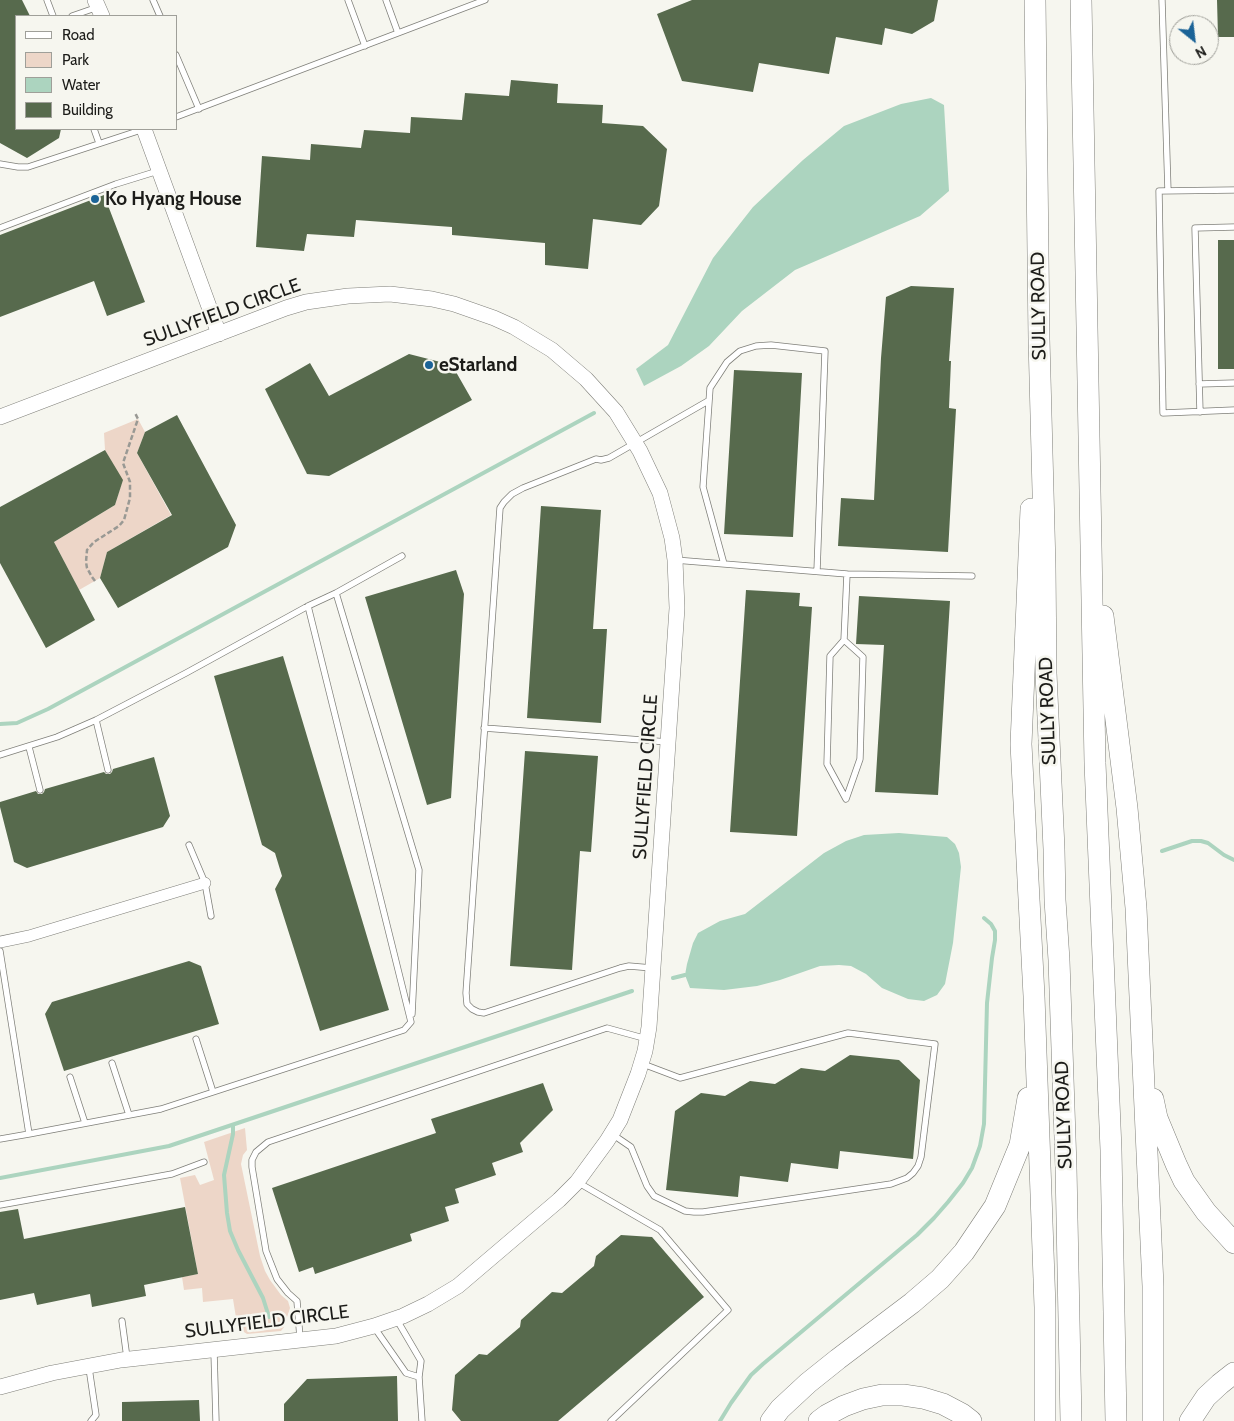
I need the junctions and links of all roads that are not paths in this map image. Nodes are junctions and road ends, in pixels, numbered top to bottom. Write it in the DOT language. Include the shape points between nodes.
graph roads {
  1 [pos="47,0"];
  2 [pos="153,0"];
  3 [pos="348,0"];
  4 [pos="386,0"];
  5 [pos="485,0"];
  6 [pos="1035,0"];
  7 [pos="1081,0"];
  8 [pos="1162,0"];
  9 [pos="98,8"];
  10 [pos="53,15"];
  11 [pos="75,15"];
  12 [pos="160,15"];
  13 [pos="398,33"];
  14 [pos="365,46"];
  15 [pos="178,60"];
  16 [pos="198,109"];
  17 [pos="178,116"];
  18 [pos="94,130"];
  19 [pos="142,130"];
  20 [pos="145,130"];
  21 [pos="99,143"];
  22 [pos="0,164"];
  23 [pos="160,170"];
  24 [pos="1234,190"];
  25 [pos="1168,191"];
  26 [pos="1234,227"];
  27 [pos="0,228"];
  28 [pos="219,334"];
  29 [pos="1039,339"];
  30 [pos="1234,383"];
  31 [pos="1200,384"];
  32 [pos="708,401"];
  33 [pos="1234,410"];
  34 [pos="1200,412"];
  35 [pos="0,417"];
  36 [pos="636,444"];
  37 [pos="1090,497"];
  38 [pos="402,556"];
  39 [pos="676,560"];
  40 [pos="724,564"];
  41 [pos="817,571"];
  42 [pos="847,574"];
  43 [pos="972,576"];
  44 [pos="336,592"];
  45 [pos="308,606"];
  46 [pos="844,640"];
  47 [pos="96,720"];
  48 [pos="484,728"];
  49 [pos="668,742"];
  50 [pos="29,747"];
  51 [pos="0,755"];
  52 [pos="108,770"];
  53 [pos="40,790"];
  54 [pos="189,846"];
  55 [pos="205,883"];
  56 [pos="211,916"];
  57 [pos="0,942"];
  58 [pos="0,950"];
  59 [pos="653,968"];
  60 [pos="1034,996"];
  61 [pos="411,1022"];
  62 [pos="196,1039"];
  63 [pos="647,1039"];
  64 [pos="1142,1044"];
  65 [pos="112,1063"];
  66 [pos="641,1063"];
  67 [pos="70,1077"];
  68 [pos="213,1092"];
  69 [pos="129,1115"];
  70 [pos="85,1123"];
  71 [pos="29,1134"];
  72 [pos="612,1134"];
  73 [pos="0,1139"];
  74 [pos="204,1162"];
  75 [pos="577,1182"];
  76 [pos="0,1205"];
  77 [pos="1234,1243"];
  78 [pos="397,1318"];
  79 [pos="122,1321"];
  80 [pos="374,1326"];
  81 [pos="300,1340"];
  82 [pos="214,1350"];
  83 [pos="127,1359"];
  84 [pos="89,1366"];
  85 [pos="1234,1374"];
  86 [pos="419,1377"];
  87 [pos="0,1387"];
  88 [pos="91,1421"];
  89 [pos="216,1421"];
  90 [pos="422,1421"];
  91 [pos="611,1421"];
  92 [pos="772,1421"];
  93 [pos="819,1421"];
  94 [pos="971,1421"];
  95 [pos="1045,1421"];
  96 [pos="1071,1421"];
  97 [pos="1116,1421"];
  98 [pos="1153,1421"];
  99 [pos="1190,1421"];
  1 -- 10 [label="lane"];
  2 -- 12 [label="lane"];
  3 -- 14 [label="lane"];
  4 -- 13 [label="lane"];
  5 -- 13 [label="lane"];
  6 -- 29 [label="highway, SULLY ROAD"];
  7 -- 37 [label="highway"];
  8 -- 25 [label="lane"];
  9 -- 11 [label="lane"];
  13 -- 14 [label="lane"];
  14 -- 16 [label="lane"];
  15 -- 16 [label="lane"];
  16 -- 17 [label="lane"];
  18 -- 21 [label="lane"];
  19 -- 21 [label="lane"];
  20 -- 23 [label="street"];
  21 -- 22 [label="lane" via="28,167"];
  23 -- 27 [label="lane"];
  23 -- 28 [label="street"];
  24 -- 25 [label="lane"];
  25 -- 34 [label="lane" via="1159,191 1163,413"];
  26 -- 31 [label="lane" via="1195,228"];
  28 -- 35 [label="street, SULLYFIELD CIRCLE"];
  28 -- 36 [label="street, SULLYFIELD CIRCLE" via="286,308 348,296 390,294 454,304 494,318 533,338 569,363 602,395"];
  29 -- 60 [label="highway" via="1021,744"];
  29 -- 96 [label="highway, SULLY ROAD" via="1046,673 1066,1167"];
  30 -- 31 [label="lane"];
  31 -- 34 [label="lane"];
  32 -- 36 [label="lane"];
  32 -- 40 [label="lane" via="703,487"];
  32 -- 41 [label="lane" via="714,381 727,362 740,351 771,345 825,351"];
  33 -- 34 [label="lane"];
  36 -- 39 [label="street, SULLYFIELD CIRCLE" via="660,493"];
  36 -- 48 [label="lane" via="609,458 596,459 523,488 512,494 500,508"];
  37 -- 64 [label="highway" via="1127,808 1136,908"];
  37 -- 97 [label="highway" via="1095,763 1111,1150"];
  38 -- 44 [label="lane"];
  39 -- 40 [label="lane"];
  39 -- 49 [label="street, SULLYFIELD CIRCLE" via="677,608"];
  40 -- 41 [label="lane"];
  41 -- 42 [label="lane"];
  42 -- 43 [label="lane"];
  42 -- 46 [label="lane"];
  44 -- 45 [label="lane"];
  44 -- 61 [label="lane" via="419,870"];
  45 -- 47 [label="lane"];
  45 -- 61 [label="lane"];
  46 -- 46 [label="lane" via="830,656 827,764 846,799 860,759 863,657"];
  47 -- 50 [label="lane"];
  47 -- 52 [label="lane"];
  48 -- 49 [label="lane"];
  48 -- 59 [label="lane" via="467,1004 472,1010 484,1013 620,968"];
  49 -- 59 [label="street, SULLYFIELD CIRCLE"];
  50 -- 51 [label="lane"];
  50 -- 53 [label="lane"];
  54 -- 55 [label="lane"];
  55 -- 56 [label="lane"];
  55 -- 57 [label="street" via="30,936"];
  58 -- 71 [label="lane"];
  59 -- 63 [label="street, SULLYFIELD CIRCLE"];
  60 -- 92 [label="highway" via="1029,1089 1020,1145 995,1206 964,1252 940,1279 808,1383"];
  60 -- 95 [label="highway" via="1045,1307"];
  61 -- 68 [label="lane" via="404,1030"];
  62 -- 68 [label="lane"];
  63 -- 66 [label="street, SULLYFIELD CIRCLE"];
  63 -- 81 [label="lane" via="607,1028 268,1142 256,1152 252,1167 266,1251 277,1279 297,1301"];
  64 -- 77 [label="highway" via="1157,1118 1176,1164 1206,1212"];
  64 -- 98 [label="highway" via="1153,1286"];
  65 -- 69 [label="lane"];
  66 -- 72 [label="street, SULLYFIELD CIRCLE"];
  66 -- 72 [label="lane" via="680,1078 848,1033 935,1044 918,1166 907,1178 891,1184 694,1212 654,1196 646,1186 632,1147"];
  67 -- 70 [label="lane"];
  68 -- 69 [label="lane" via="161,1109"];
  69 -- 70 [label="lane"];
  70 -- 71 [label="lane"];
  71 -- 73 [label="lane"];
  72 -- 75 [label="street, SULLYFIELD CIRCLE"];
  74 -- 76 [label="lane" via="172,1174"];
  75 -- 78 [label="street, SULLYFIELD CIRCLE" via="458,1286"];
  75 -- 91 [label="lane" via="660,1230 728,1310"];
  78 -- 80 [label="street, SULLYFIELD CIRCLE"];
  78 -- 86 [label="lane" via="421,1361"];
  79 -- 83 [label="lane"];
  80 -- 81 [label="street, SULLYFIELD CIRCLE" via="336,1336"];
  80 -- 86 [label="lane" via="406,1373"];
  81 -- 82 [label="street, SULLYFIELD CIRCLE"];
  82 -- 83 [label="street, SULLYFIELD CIRCLE"];
  82 -- 89 [label="lane"];
  83 -- 84 [label="street, SULLYFIELD CIRCLE"];
  84 -- 87 [label="street, SULLYFIELD CIRCLE"];
  84 -- 88 [label="lane" via="96,1416"];
  85 -- 99 [label="highway" via="1206,1397"];
  86 -- 90 [label="lane"];
  93 -- 94 [label="highway" via="863,1399 903,1395 943,1404"];
}
